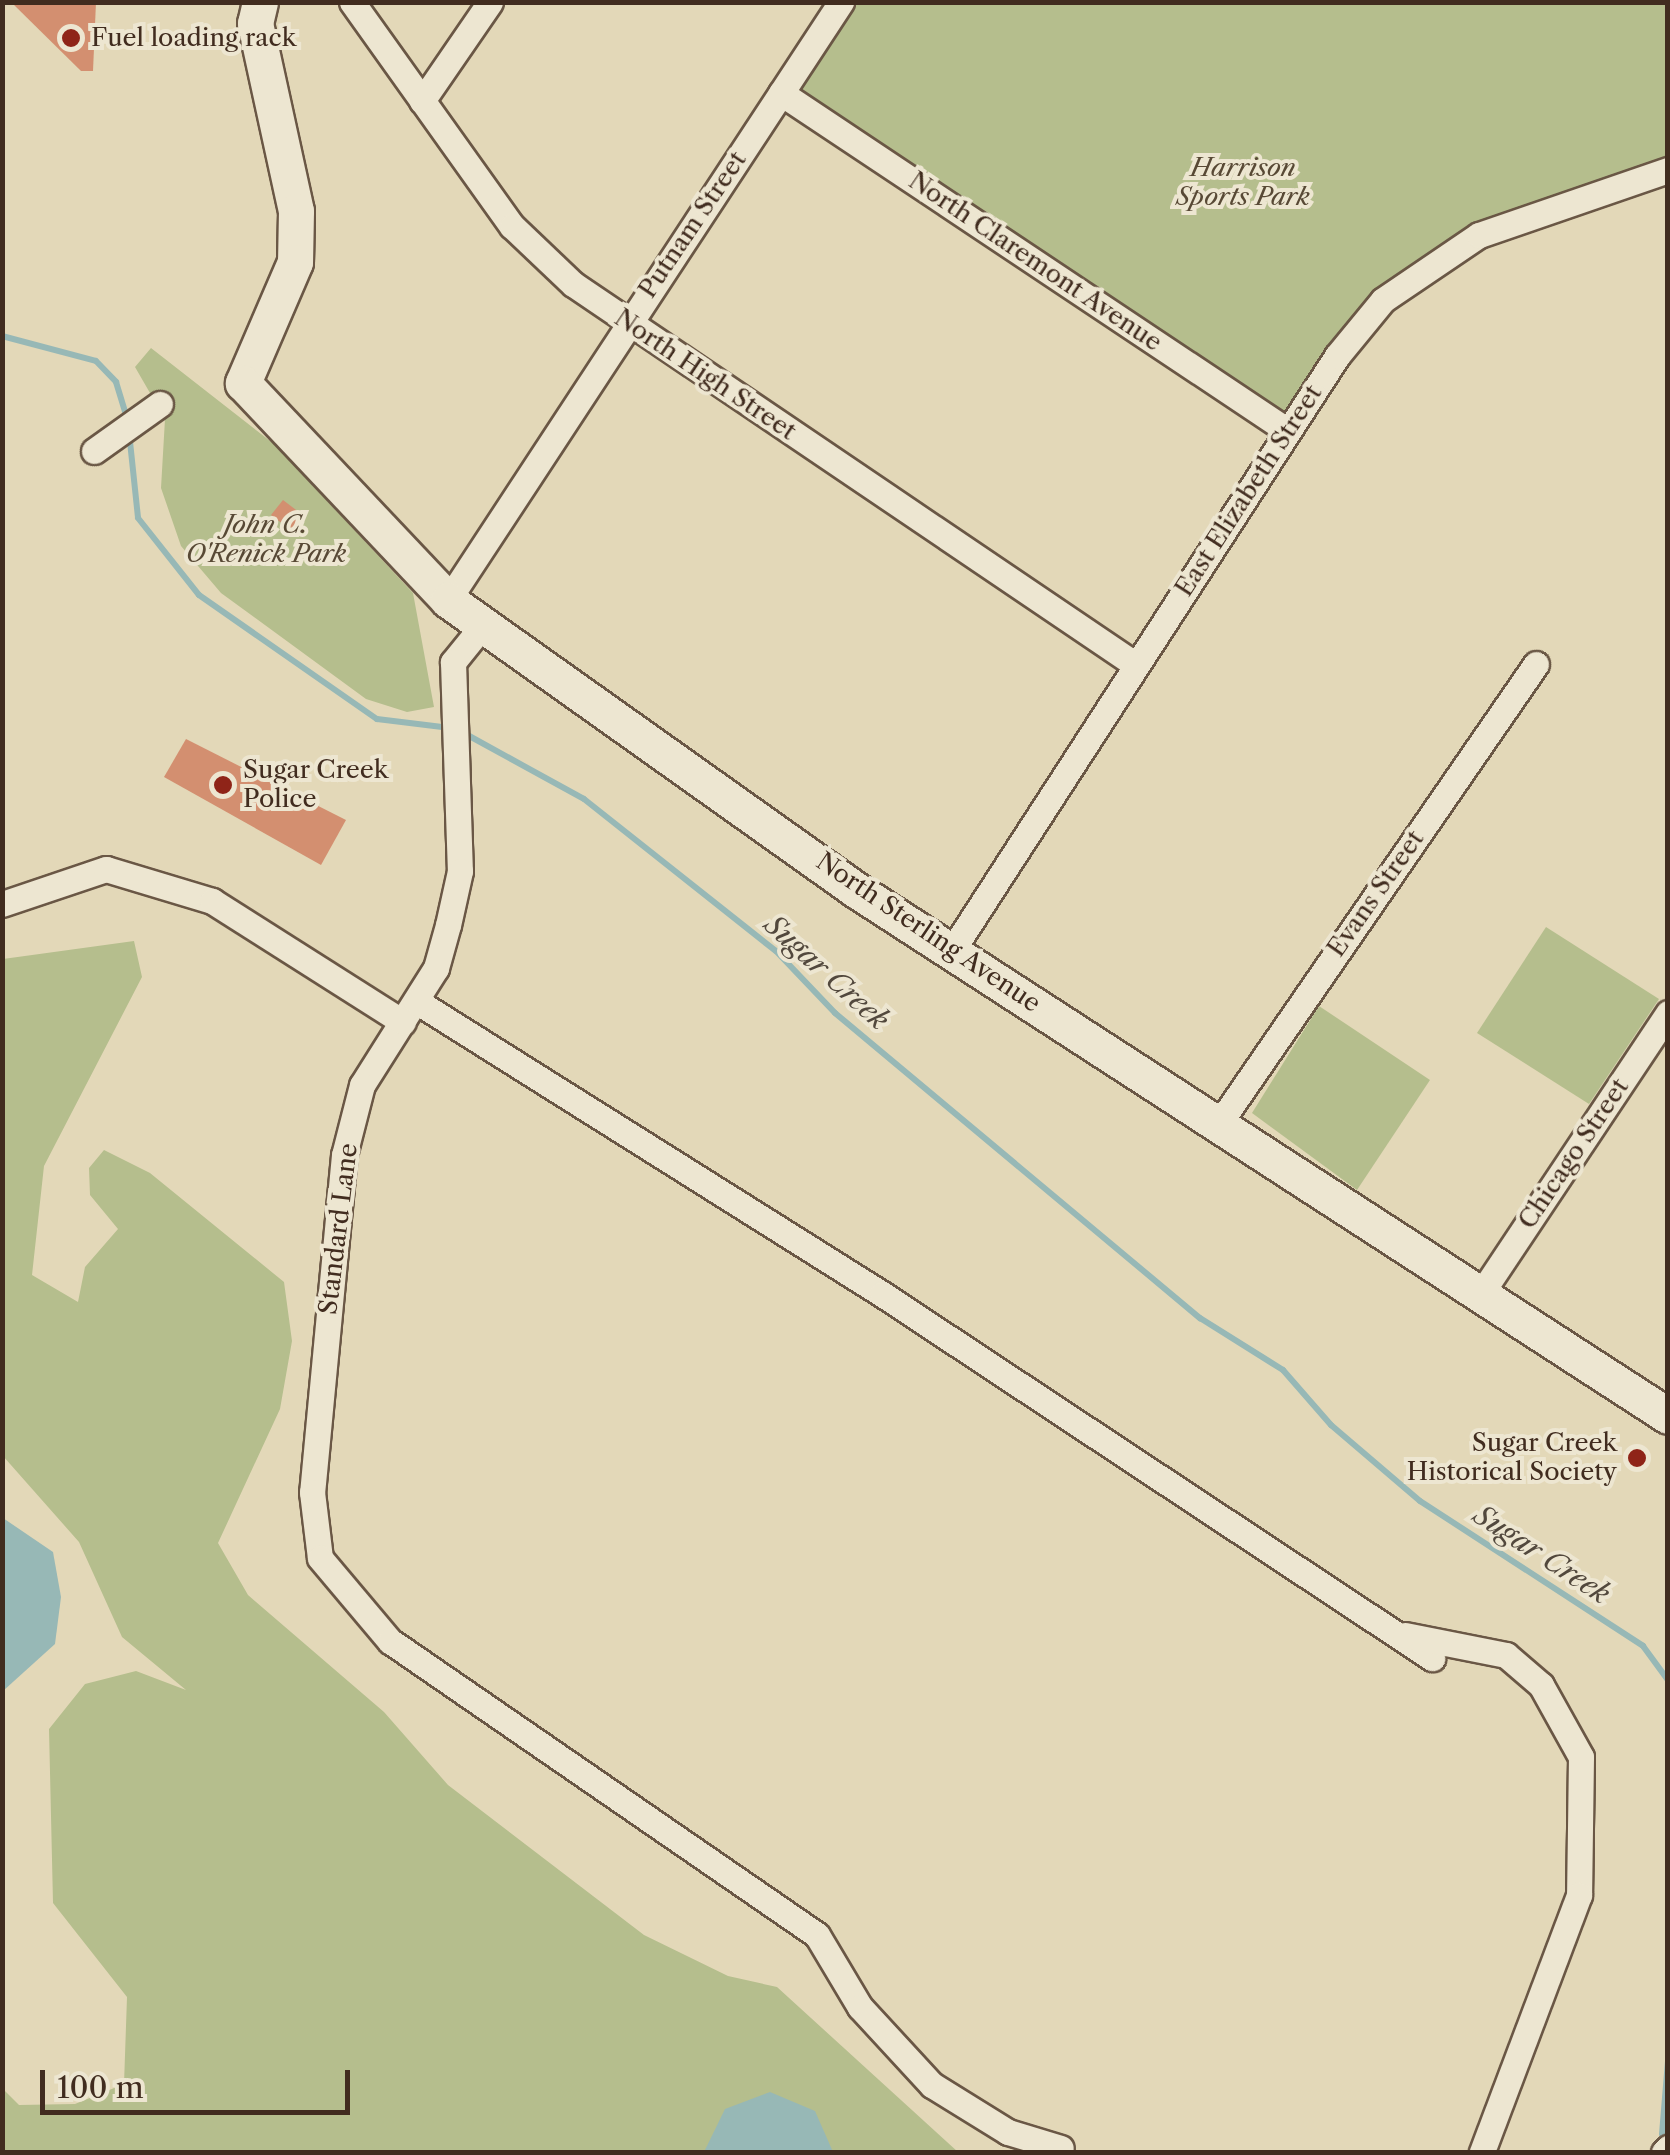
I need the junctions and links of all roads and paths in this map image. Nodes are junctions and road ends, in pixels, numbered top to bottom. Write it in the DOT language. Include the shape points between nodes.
graph roads {
  1 [pos="260,2"];
  2 [pos="352,2"];
  3 [pos="490,2"];
  4 [pos="841,2"];
  5 [pos="782,93"];
  6 [pos="422,101"];
  7 [pos="1668,170"];
  8 [pos="627,323"];
  9 [pos="151,410"];
  10 [pos="1288,431"];
  11 [pos="96,449"];
  12 [pos="448,600"];
  13 [pos="483,626"];
  14 [pos="1536,664"];
  15 [pos="1136,665"];
  16 [pos="2,904"];
  17 [pos="951,952"];
  18 [pos="410,1012"];
  19 [pos="1668,1012"];
  20 [pos="1218,1125"];
  21 [pos="1480,1295"];
  22 [pos="1668,1416"];
  23 [pos="1394,1633"];
  24 [pos="1432,1658"];
  25 [pos="1062,2148"];
  26 [pos="1482,2152"];
  1 -- 12 [label="main road, North Sterling Avenue" via="255,23 296,211 295,262 242,383"];
  2 -- 6 [label="street, North High Street"];
  3 -- 6 [label="street"];
  4 -- 5 [label="street, Putnam Street"];
  5 -- 8 [label="street, Putnam Street"];
  5 -- 10 [label="street, North Claremont Avenue"];
  6 -- 8 [label="street, North High Street" via="512,226"];
  7 -- 10 [label="street, East Elizabeth Street" via="1561,202 1432,262 1383,300"];
  8 -- 12 [label="street, Putnam Street"];
  8 -- 15 [label="street, North High Street"];
  9 -- 11 [label="street"];
  10 -- 15 [label="street, East Elizabeth Street"];
  12 -- 13 [label="main road, North Sterling Avenue"];
  13 -- 17 [label="main road, North Sterling Avenue"];
  13 -- 18 [label="street, Standard Lane" via="453,662 460,872 436,968"];
  14 -- 20 [label="street, Evans Street"];
  15 -- 17 [label="street, East Elizabeth Street"];
  16 -- 18 [label="street" via="106,870 212,901"];
  17 -- 20 [label="main road, North Sterling Avenue"];
  18 -- 23 [label="street" via="882,1294"];
  18 -- 25 [label="street, Standard Lane" via="362,1085 344,1155 312,1492 320,1558 390,1641 817,1935 860,2007 932,2085 1008,2132"];
  19 -- 21 [label="street, Chicago Street"];
  20 -- 21 [label="main road, North Sterling Avenue"];
  21 -- 22 [label="main road, North Sterling Avenue"];
  23 -- 24 [label="street"];
  23 -- 26 [label="street" via="1506,1655 1540,1685 1580,1757 1579,1896"];
}
